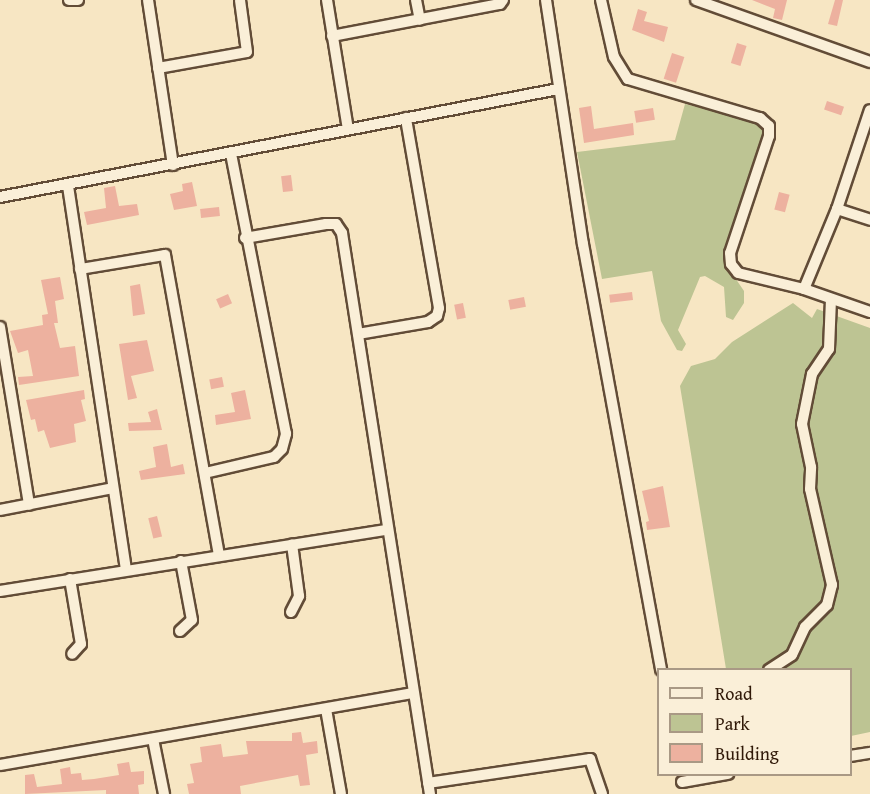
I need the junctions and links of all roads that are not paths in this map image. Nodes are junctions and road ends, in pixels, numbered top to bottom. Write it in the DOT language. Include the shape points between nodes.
graph roads {
  1 [pos="69,0"];
  2 [pos="78,0"];
  3 [pos="148,0"];
  4 [pos="240,0"];
  5 [pos="327,0"];
  6 [pos="416,0"];
  7 [pos="503,0"];
  8 [pos="546,0"];
  9 [pos="601,0"];
  10 [pos="696,0"];
  11 [pos="420,20"];
  12 [pos="332,36"];
  13 [pos="870,62"];
  14 [pos="158,68"];
  15 [pos="558,89"];
  16 [pos="870,110"];
  17 [pos="406,118"];
  18 [pos="348,129"];
  19 [pos="867,131"];
  20 [pos="231,153"];
  21 [pos="173,165"];
  22 [pos="68,186"];
  23 [pos="0,197"];
  24 [pos="837,209"];
  25 [pos="870,220"];
  26 [pos="245,238"];
  27 [pos="80,269"];
  28 [pos="804,289"];
  29 [pos="831,299"];
  30 [pos="870,312"];
  31 [pos="0,327"];
  32 [pos="358,334"];
  33 [pos="206,473"];
  34 [pos="113,488"];
  35 [pos="29,505"];
  36 [pos="0,510"];
  37 [pos="386,530"];
  38 [pos="292,544"];
  39 [pos="219,554"];
  40 [pos="181,561"];
  41 [pos="126,570"];
  42 [pos="70,579"];
  43 [pos="0,591"];
  44 [pos="291,612"];
  45 [pos="180,631"];
  46 [pos="72,654"];
  47 [pos="661,668"];
  48 [pos="771,668"];
  49 [pos="413,693"];
  50 [pos="326,709"];
  51 [pos="153,739"];
  52 [pos="870,753"];
  53 [pos="852,756"];
  54 [pos="0,765"];
  55 [pos="704,776"];
  56 [pos="681,778"];
  57 [pos="429,788"];
  58 [pos="164,794"];
  59 [pos="341,794"];
  60 [pos="602,794"];
  61 [pos="682,794"];
  1 -- 2 [label="street"];
  3 -- 14 [label="street"];
  4 -- 14 [label="street" via="247,52"];
  5 -- 12 [label="street"];
  6 -- 11 [label="street"];
  7 -- 11 [label="street" via="500,4"];
  8 -- 15 [label="street"];
  9 -- 28 [label="street" via="614,57 628,79 760,118 769,126 730,253 731,264 738,273"];
  10 -- 13 [label="street"];
  11 -- 12 [label="street"];
  12 -- 18 [label="street"];
  14 -- 21 [label="street"];
  15 -- 17 [label="street"];
  15 -- 47 [label="street"];
  16 -- 19 [label="street"];
  17 -- 18 [label="street"];
  17 -- 32 [label="street" via="439,308 437,316 428,322"];
  18 -- 20 [label="street"];
  19 -- 24 [label="street"];
  20 -- 21 [label="street"];
  20 -- 26 [label="street"];
  21 -- 22 [label="street"];
  22 -- 23 [label="street"];
  22 -- 27 [label="street"];
  24 -- 25 [label="street"];
  24 -- 28 [label="street"];
  26 -- 32 [label="street" via="336,224 342,233"];
  26 -- 33 [label="street" via="286,434 282,449 274,457"];
  27 -- 33 [label="street" via="165,255"];
  27 -- 34 [label="street"];
  28 -- 29 [label="street"];
  29 -- 30 [label="street"];
  29 -- 48 [label="street" via="829,349 812,374 802,424 811,466 810,489 832,585 826,605 805,627 792,655"];
  31 -- 35 [label="street"];
  32 -- 37 [label="street"];
  33 -- 39 [label="street"];
  34 -- 35 [label="street"];
  34 -- 41 [label="street"];
  35 -- 36 [label="street"];
  37 -- 38 [label="street"];
  37 -- 49 [label="street"];
  38 -- 39 [label="street"];
  38 -- 44 [label="street" via="298,596"];
  39 -- 40 [label="street"];
  40 -- 41 [label="street"];
  40 -- 45 [label="street" via="192,620"];
  41 -- 42 [label="street"];
  42 -- 43 [label="street"];
  42 -- 46 [label="street" via="81,644"];
  49 -- 50 [label="street"];
  49 -- 57 [label="street"];
  50 -- 51 [label="street"];
  50 -- 59 [label="street"];
  51 -- 54 [label="street"];
  51 -- 58 [label="street"];
  52 -- 53 [label="street"];
  55 -- 56 [label="street"];
  56 -- 61 [label="street"];
  57 -- 60 [label="street" via="590,759"];
}
